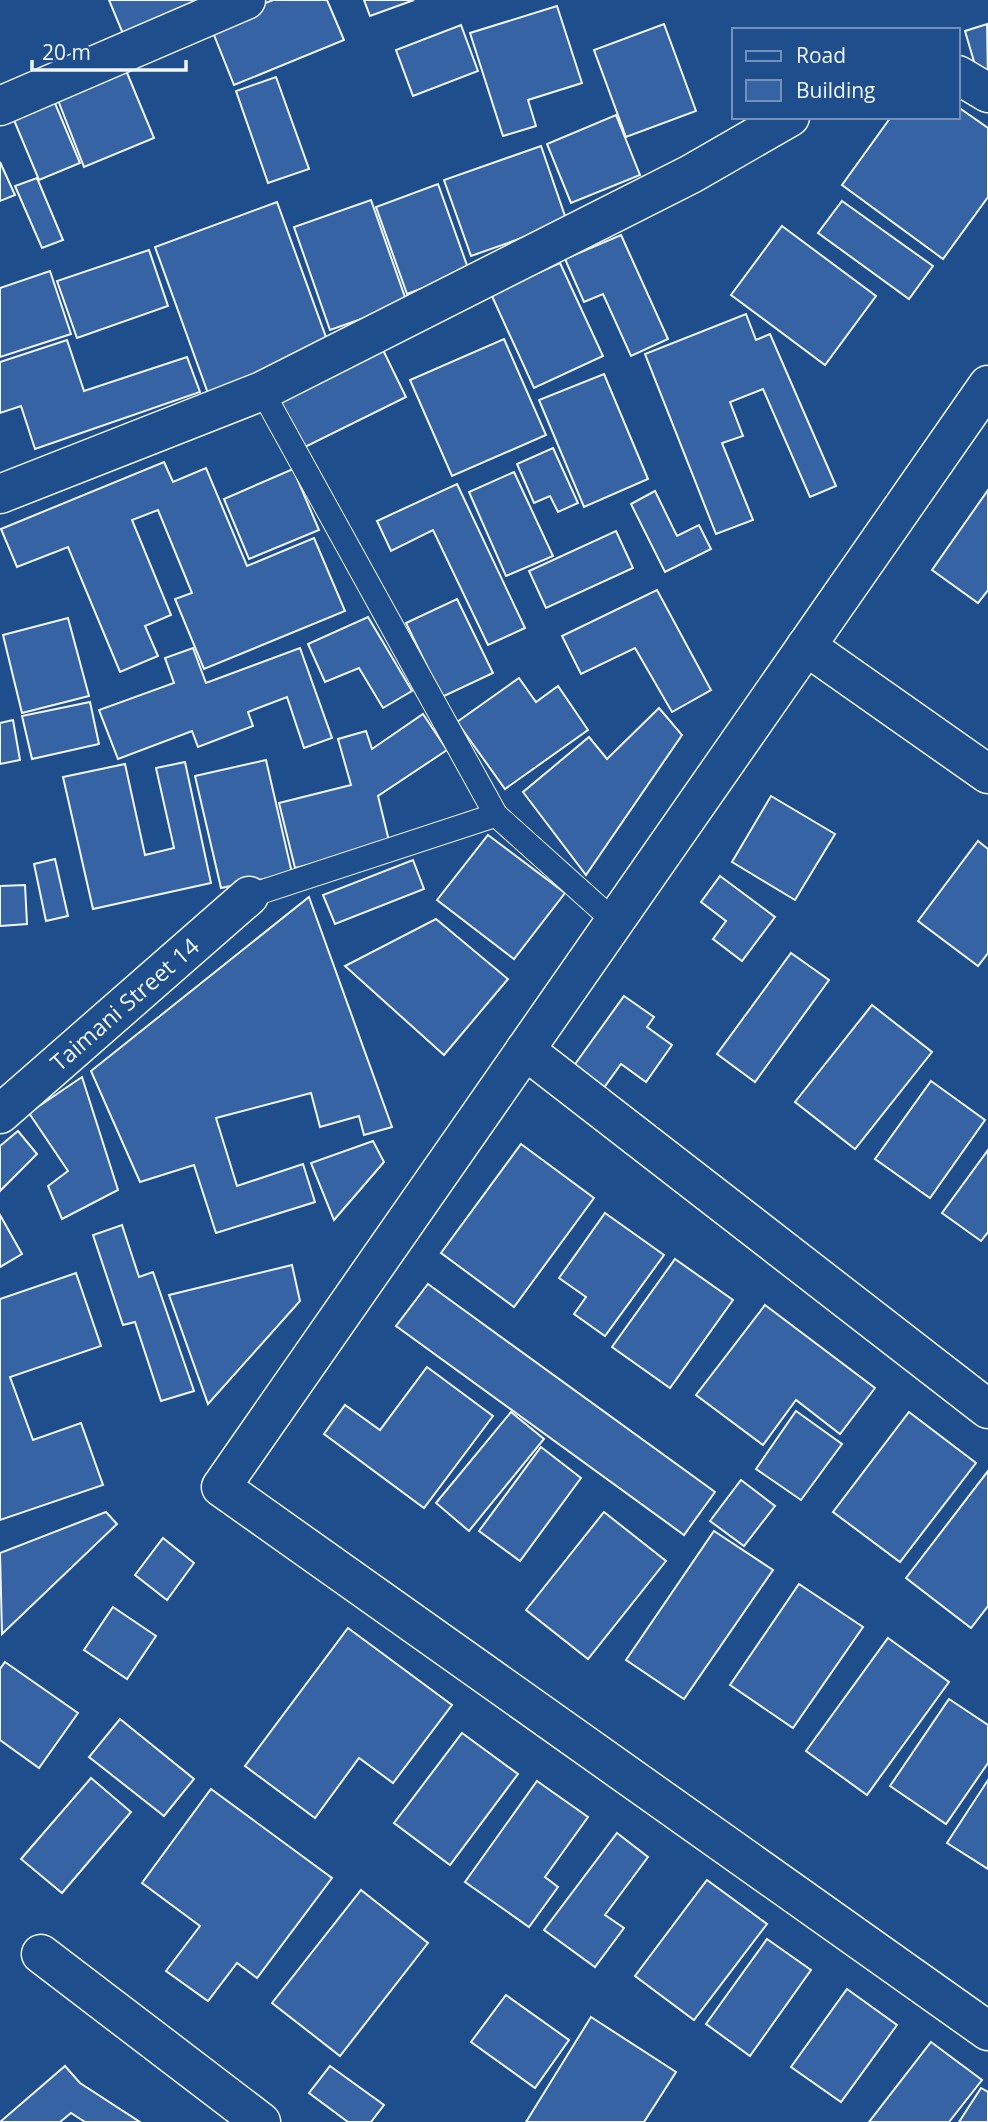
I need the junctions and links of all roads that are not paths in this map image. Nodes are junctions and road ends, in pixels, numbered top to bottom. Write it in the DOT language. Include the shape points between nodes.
graph roads {
  1 [pos="246,0"];
  2 [pos="960,76"];
  3 [pos="988,93"];
  4 [pos="0,106"];
  5 [pos="787,119"];
  6 [pos="988,385"];
  7 [pos="262,391"];
  8 [pos="0,494"];
  9 [pos="806,646"];
  10 [pos="988,774"];
  11 [pos="496,815"];
  12 [pos="249,896"];
  13 [pos="615,922"];
  14 [pos="525,1050"];
  15 [pos="0,1114"];
  16 [pos="988,1409"];
  17 [pos="41,1954"];
  18 [pos="988,2031"];
  19 [pos="261,2122"];
  1 -- 4 [label="street"];
  2 -- 3 [label="street"];
  5 -- 7 [label="street" via="691,174"];
  6 -- 9 [label="street"];
  7 -- 8 [label="street"];
  7 -- 11 [label="lane"];
  9 -- 10 [label="street"];
  9 -- 13 [label="street"];
  11 -- 12 [label="lane"];
  11 -- 13 [label="lane"];
  12 -- 15 [label="street, Taimani Street 14"];
  13 -- 14 [label="street"];
  14 -- 16 [label="street"];
  14 -- 18 [label="street" via="221,1487"];
  17 -- 19 [label="street"];
}
